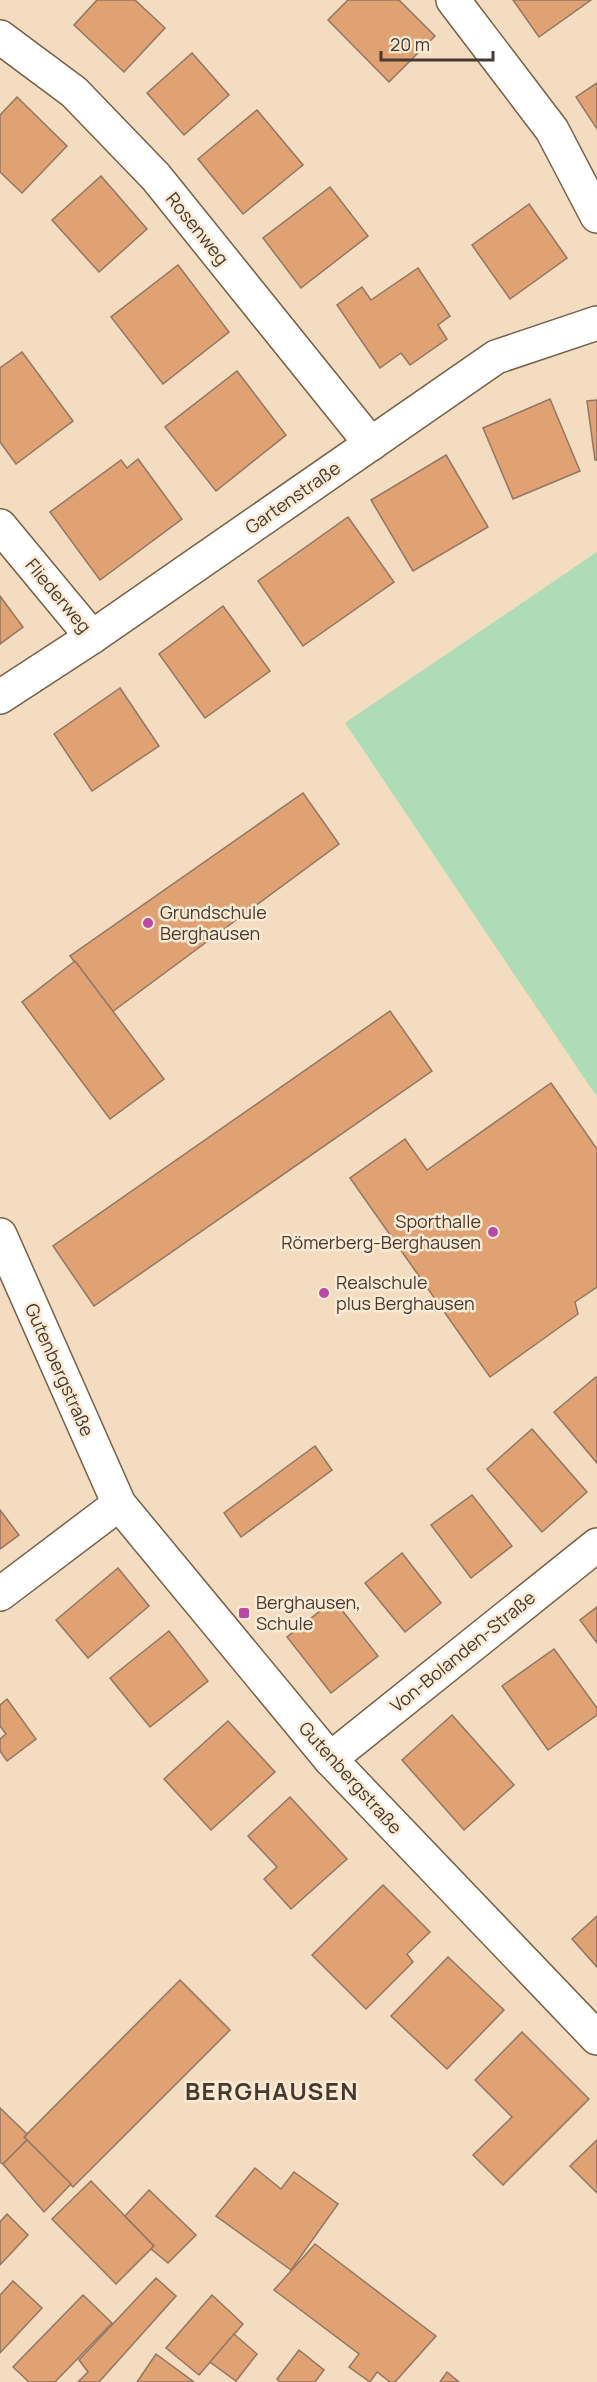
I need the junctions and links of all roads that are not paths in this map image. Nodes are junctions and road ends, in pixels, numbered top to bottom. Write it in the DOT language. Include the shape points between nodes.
graph roads {
  1 [pos="453,0"];
  2 [pos="0,38"];
  3 [pos="597,216"];
  4 [pos="597,323"];
  5 [pos="371,444"];
  6 [pos="0,526"];
  7 [pos="92,637"];
  8 [pos="0,697"];
  9 [pos="0,1235"];
  10 [pos="119,1504"];
  11 [pos="597,1545"];
  12 [pos="0,1594"];
  13 [pos="330,1759"];
  14 [pos="597,2038"];
  1 -- 3 [label="street" via="552,130"];
  2 -- 5 [label="street, Rosenweg" via="74,92 156,177"];
  4 -- 5 [label="street, Gartenstraße" via="496,357"];
  5 -- 7 [label="street, Gartenstraße"];
  6 -- 7 [label="street, Fliederweg"];
  7 -- 8 [label="street, Gartenstraße"];
  9 -- 10 [label="street, Gutenbergstraße"];
  10 -- 12 [label="street"];
  10 -- 13 [label="street, Gutenbergstraße"];
  11 -- 13 [label="street, Von-Bolanden-Straße"];
  13 -- 14 [label="street, Gutenbergstraße"];
}
